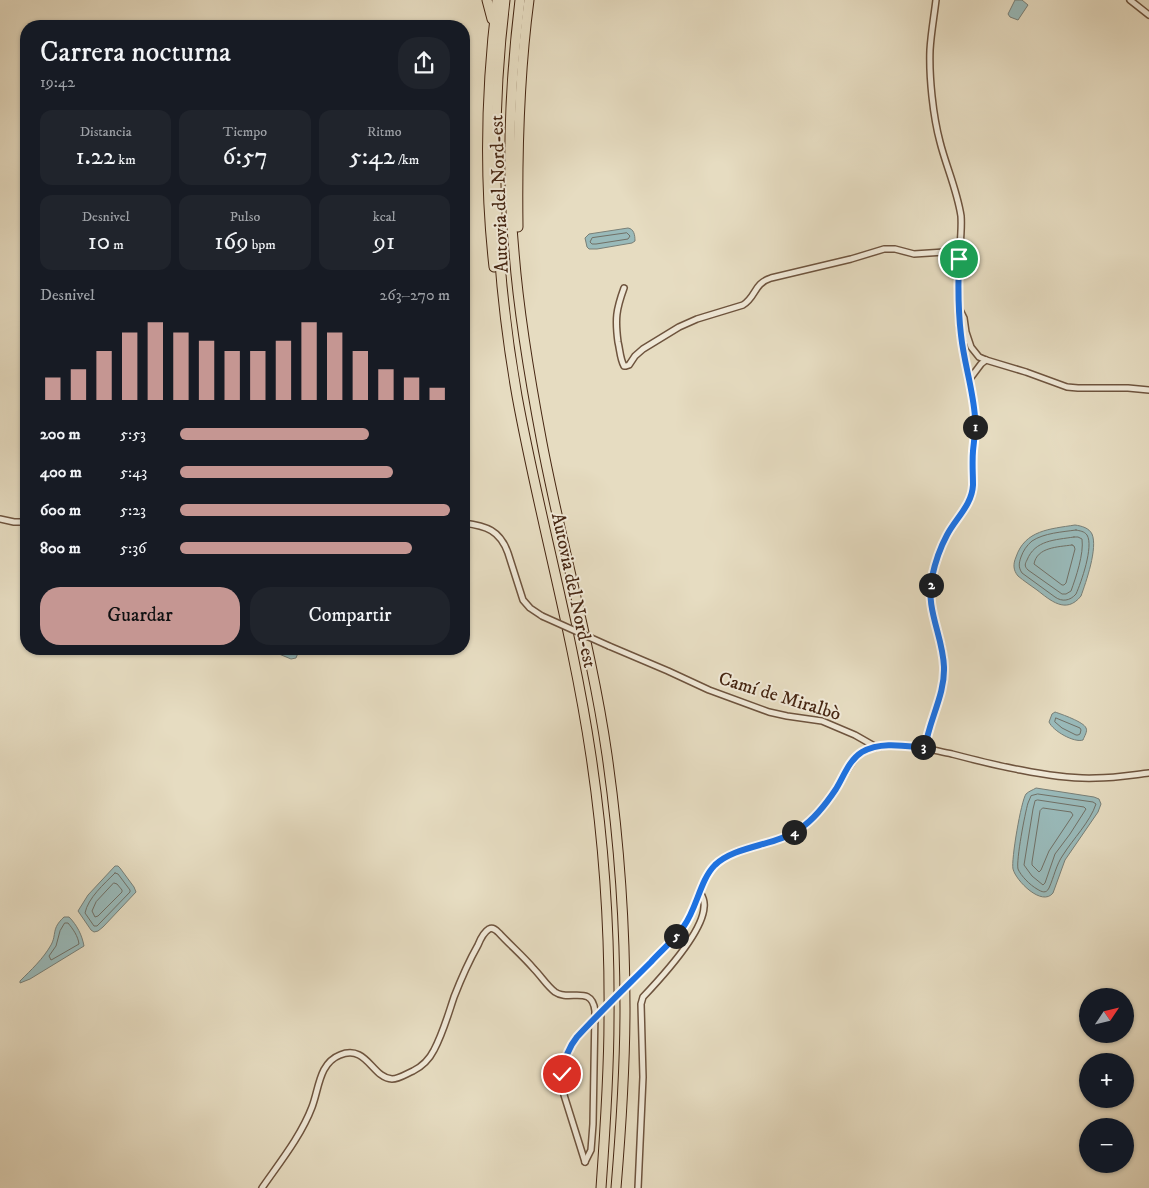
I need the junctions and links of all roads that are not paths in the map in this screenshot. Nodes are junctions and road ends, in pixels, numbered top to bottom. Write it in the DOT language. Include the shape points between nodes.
graph roads {
  1 [pos="487,0"];
  2 [pos="497,0"];
  3 [pos="505,0"];
  4 [pos="527,0"];
  5 [pos="936,0"];
  6 [pos="1130,0"];
  7 [pos="1149,15"];
  8 [pos="493,29"];
  9 [pos="960,252"];
  10 [pos="624,288"];
  11 [pos="959,308"];
  12 [pos="986,360"];
  13 [pos="968,380"];
  14 [pos="1149,390"];
  15 [pos="538,495"];
  16 [pos="0,520"];
  17 [pos="20,522"];
  18 [pos="470,525"];
  19 [pos="876,747"];
  20 [pos="925,748"];
  21 [pos="1149,773"];
  22 [pos="700,892"];
  23 [pos="262,1188"];
  24 [pos="601,1188"];
  25 [pos="616,1188"];
  26 [pos="638,1188"];
  1 -- 8 [label="highway"];
  2 -- 8 [label="highway"];
  3 -- 15 [label="highway, Autovia del Nord-est" via="496,123 498,241 510,351"];
  4 -- 25 [label="highway, Autovia del Nord-est" via="519,124 518,290 542,444 597,698 615,825 625,1008"];
  5 -- 9 [label="street" via="930,50 932,91 939,140 961,216"];
  6 -- 7 [label="street"];
  8 -- 15 [label="highway" via="487,131 492,250 513,396 529,476"];
  9 -- 10 [label="street" via="911,254 884,249 767,279 759,284 743,306 679,327 642,349 626,366 621,359 616,322"];
  9 -- 11 [label="street"];
  11 -- 12 [label="street" via="971,347"];
  11 -- 13 [label="street"];
  12 -- 13 [label="street"];
  12 -- 14 [label="street" via="1067,387"];
  13 -- 20 [label="street" via="975,421 973,488 966,507 944,541 932,579 931,605 944,668 941,693"];
  15 -- 24 [label="highway, Autovia del Nord-est" via="582,702 602,842 608,930 609,1019"];
  16 -- 17 [label="street"];
  18 -- 19 [label="street, Camí de Miralbò, bridge" via="490,530 500,537 506,546 522,600 542,616 709,690 769,712 822,721"];
  19 -- 20 [label="street"];
  19 -- 22 [label="street" via="854,758 832,794 802,827 720,861 709,872"];
  20 -- 21 [label="street" via="1056,775 1097,778"];
  22 -- 23 [label="street, bridge" via="685,925 670,943 644,969 590,1024 573,1042 566,1058 562,1074 564,1095 586,1162 591,1150 593,1124 596,1011 594,1004 583,995 556,992 494,929 490,929 475,950 428,1060 398,1078 390,1079 356,1054 344,1054 333,1059 322,1074 306,1120"];
  22 -- 26 [label="street" via="704,909 697,928 641,1004 643,1076"];
}
